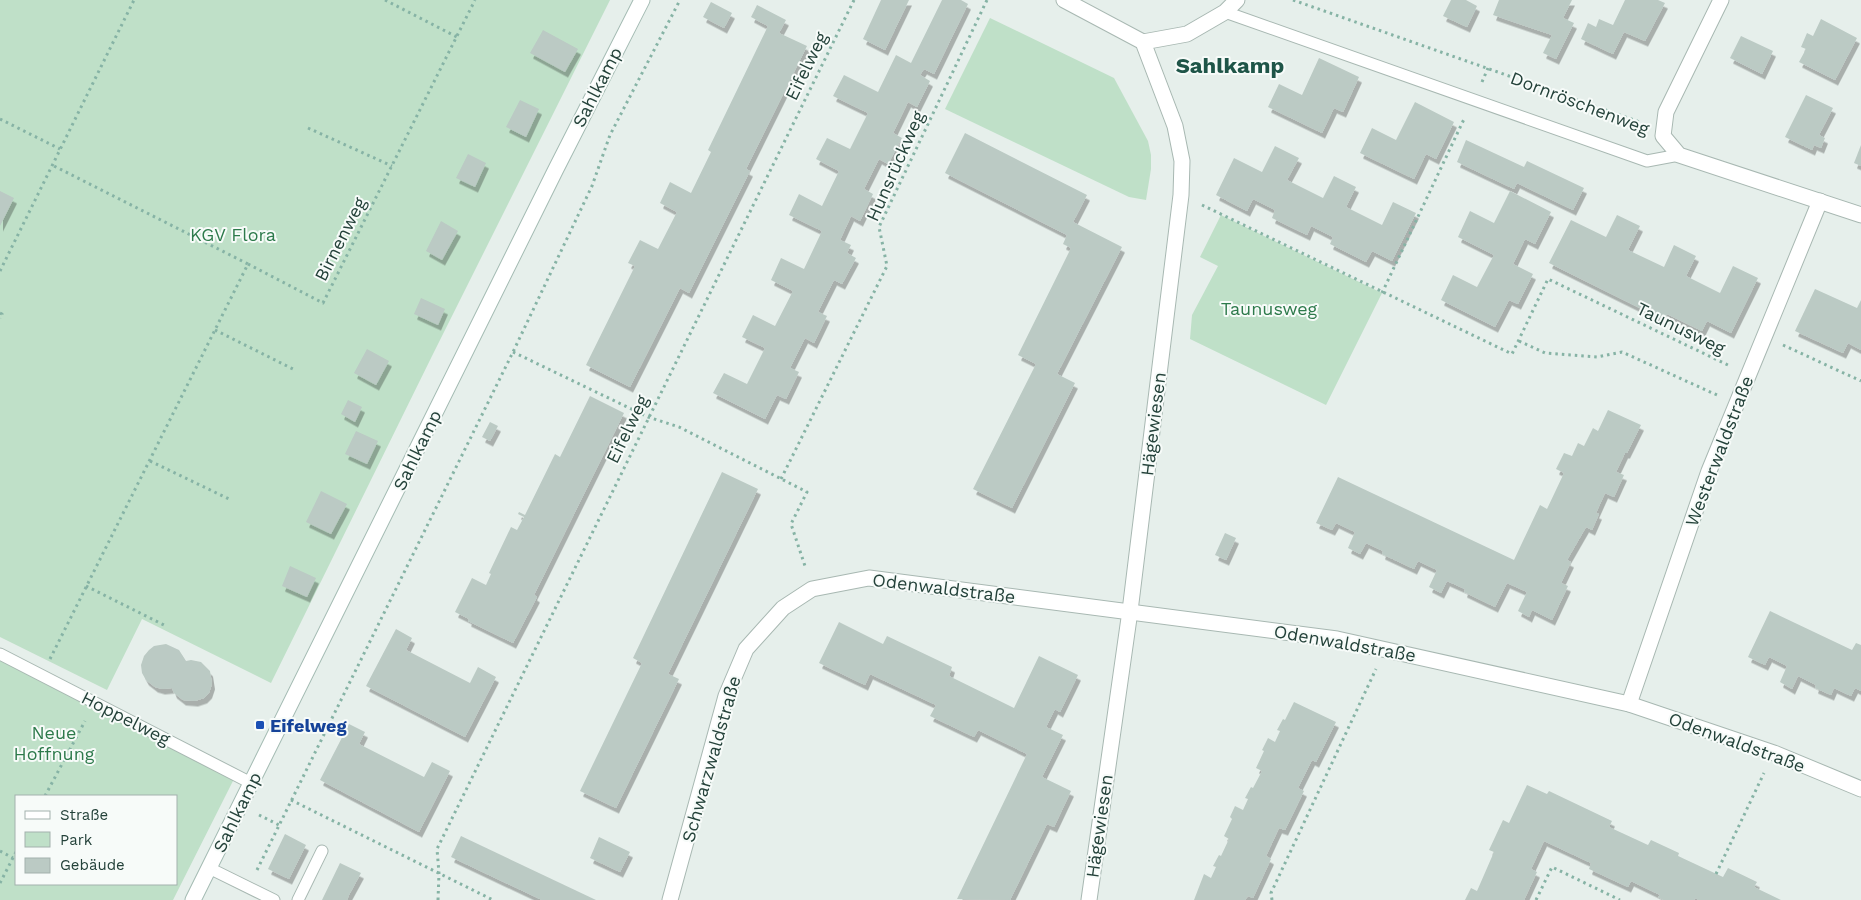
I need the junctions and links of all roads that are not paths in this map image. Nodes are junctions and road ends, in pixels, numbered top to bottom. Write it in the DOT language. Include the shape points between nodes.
graph roads {
  1 [pos="642,0"];
  2 [pos="1064,0"];
  3 [pos="1237,0"];
  4 [pos="1721,0"];
  5 [pos="1225,12"];
  6 [pos="1143,42"];
  7 [pos="1679,155"];
  8 [pos="1820,202"];
  9 [pos="1861,215"];
  10 [pos="812,589"];
  11 [pos="1130,611"];
  12 [pos="0,654"];
  13 [pos="1630,704"];
  14 [pos="251,783"];
  15 [pos="1861,789"];
  16 [pos="322,851"];
  17 [pos="209,868"];
  18 [pos="193,900"];
  19 [pos="274,900"];
  20 [pos="298,900"];
  21 [pos="670,900"];
  22 [pos="1089,900"];
  1 -- 14 [label="street, Sahlkamp"];
  2 -- 6 [label="street"];
  3 -- 5 [label="street"];
  4 -- 7 [label="street, Dornröschenweg" via="1666,112 1663,136"];
  5 -- 6 [label="street" via="1187,34"];
  5 -- 7 [label="lane" via="1647,161"];
  6 -- 11 [label="street, Hägewiesen" via="1175,126 1182,161 1181,196"];
  7 -- 8 [label="street"];
  8 -- 9 [label="street"];
  8 -- 13 [label="street, Westerwaldstraße" via="1708,471"];
  10 -- 11 [label="street, Odenwaldstraße" via="869,578"];
  10 -- 21 [label="street, Schwarzwaldstraße" via="783,608 746,648 726,696"];
  11 -- 13 [label="street, Odenwaldstraße" via="1338,639"];
  11 -- 22 [label="street, Hägewiesen"];
  12 -- 14 [label="lane, Hoppelweg"];
  13 -- 15 [label="street, Odenwaldstraße" via="1774,753"];
  14 -- 17 [label="street, Sahlkamp"];
  16 -- 20 [label="lane"];
  17 -- 18 [label="street, Sahlkamp"];
  17 -- 19 [label="lane"];
}
